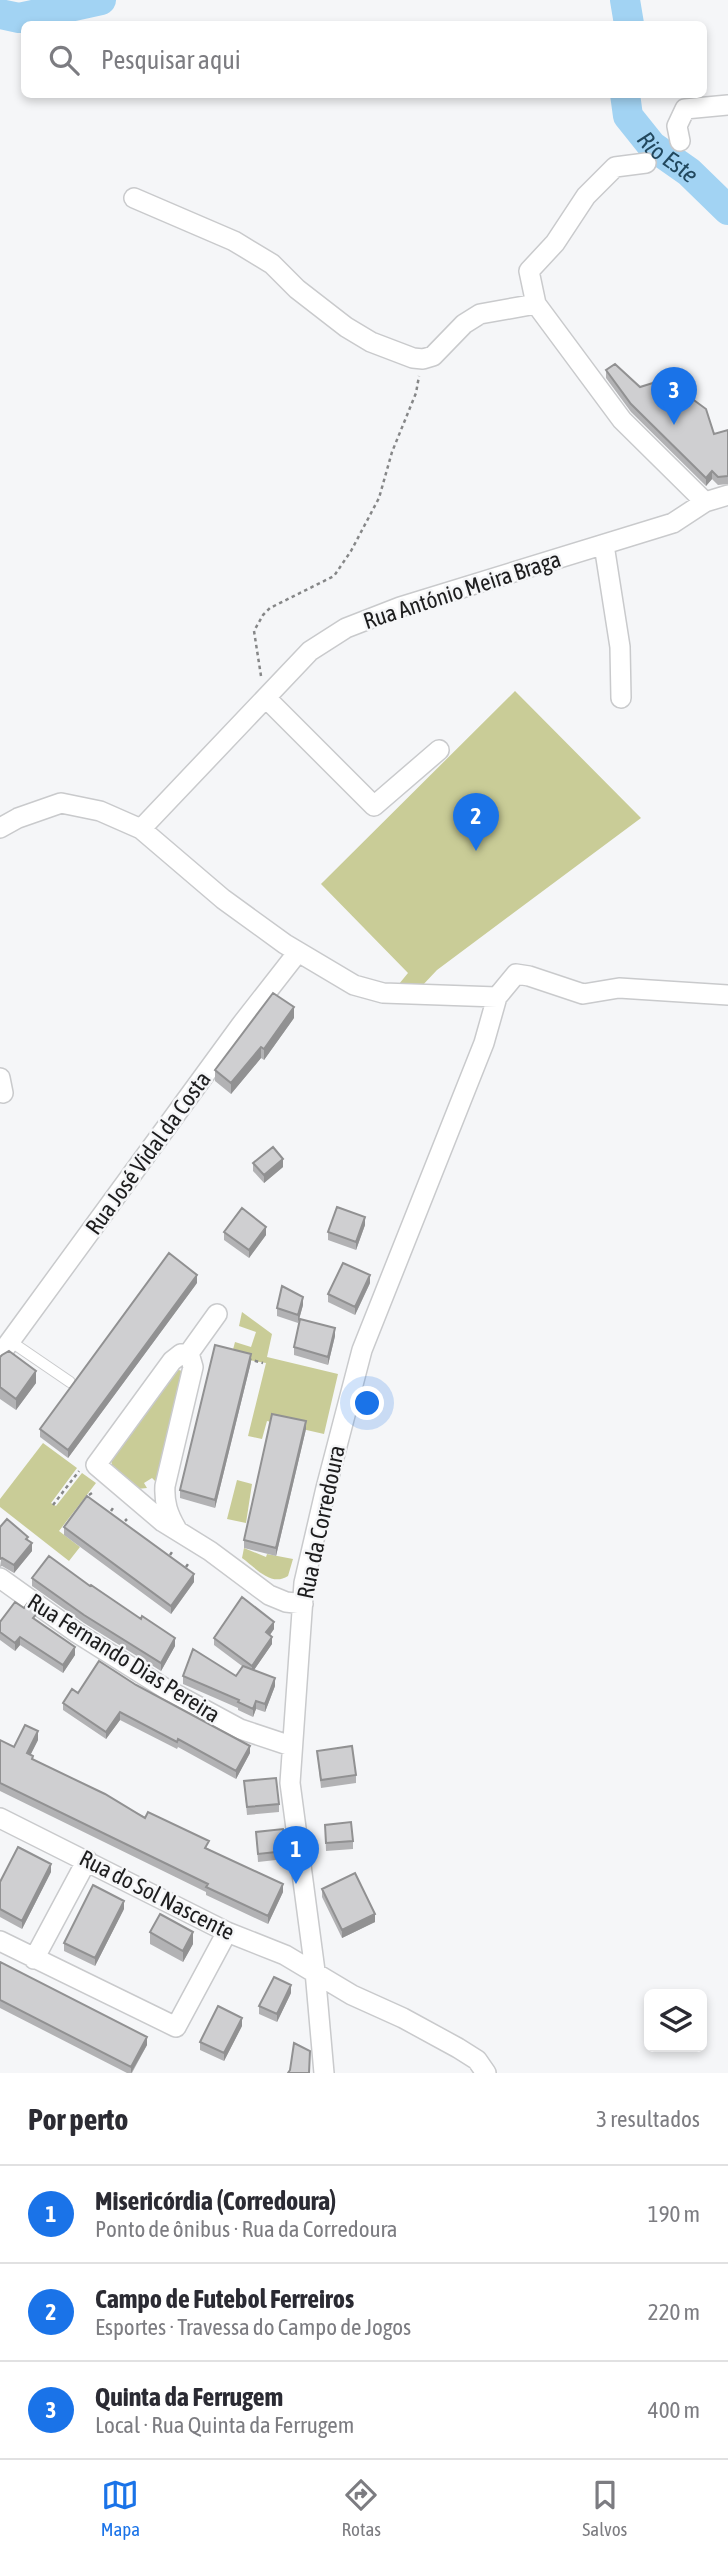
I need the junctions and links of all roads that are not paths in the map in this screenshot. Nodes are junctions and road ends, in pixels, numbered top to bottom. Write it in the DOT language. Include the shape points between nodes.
graph roads {
  1 [pos="728,105"];
  2 [pos="680,141"];
  3 [pos="646,163"];
  4 [pos="134,198"];
  5 [pos="537,304"];
  6 [pos="728,495"];
  7 [pos="705,502"];
  8 [pos="604,545"];
  9 [pos="266,698"];
  10 [pos="621,698"];
  11 [pos="439,750"];
  12 [pos="0,828"];
  13 [pos="137,828"];
  14 [pos="298,952"];
  15 [pos="728,996"];
  16 [pos="497,997"];
  17 [pos="217,1314"];
  18 [pos="5,1348"];
  19 [pos="189,1353"];
  20 [pos="69,1382"];
  21 [pos="165,1486"];
  22 [pos="128,1492"];
  23 [pos="176,1528"];
  24 [pos="0,1578"];
  25 [pos="303,1604"];
  26 [pos="291,1746"];
  27 [pos="0,1818"];
  28 [pos="88,1860"];
  29 [pos="227,1932"];
  30 [pos="0,1941"];
  31 [pos="34,1959"];
  32 [pos="315,1971"];
  33 [pos="324,2073"];
  34 [pos="486,2073"];
  1 -- 2 [label="street" via="685,109 677,126"];
  3 -- 5 [label="street" via="615,167 586,196 555,243 529,271"];
  4 -- 5 [label="street" via="234,241 272,264 346,327 370,342 413,358 423,359 439,351 480,314"];
  5 -- 7 [label="street" via="622,420"];
  6 -- 7 [label="street, Rua António Meira Braga"];
  7 -- 8 [label="street, Rua António Meira Braga" via="673,523"];
  8 -- 9 [label="street, Rua António Meira Braga" via="346,628 310,651"];
  8 -- 10 [label="street" via="620,647"];
  9 -- 11 [label="street" via="373,806"];
  9 -- 13 [label="street, Rua António Meira Braga"];
  12 -- 13 [label="street" via="61,803 100,811"];
  13 -- 14 [label="street" via="223,900"];
  14 -- 16 [label="street" via="354,985 383,993"];
  14 -- 18 [label="street, Rua José Vidal da Costa"];
  15 -- 16 [label="street" via="619,988 583,995 516,974"];
  16 -- 25 [label="street, Rua da Corredoura" via="484,1043 362,1350 326,1488"];
  17 -- 19 [label="street"];
  18 -- 20 [label="lane"];
  19 -- 21 [label="street" via="193,1367"];
  19 -- 22 [label="street" via="172,1361 96,1465"];
  21 -- 22 [label="street" via="150,1494"];
  21 -- 23 [label="street" via="164,1499"];
  22 -- 23 [label="street"];
  23 -- 25 [label="street" via="269,1595"];
  24 -- 26 [label="street, Rua Fernando Dias Pereira" via="166,1689 240,1729"];
  25 -- 26 [label="street, Rua da Corredoura"];
  26 -- 32 [label="street, Rua da Corredoura" via="293,1819"];
  27 -- 28 [label="street, Rua do Sol Nascente"];
  28 -- 29 [label="street, Rua do Sol Nascente"];
  28 -- 31 [label="street"];
  29 -- 31 [label="street" via="176,2027"];
  29 -- 32 [label="street, Rua do Sol Nascente"];
  30 -- 31 [label="street"];
  32 -- 33 [label="street, Rua da Corredoura"];
  32 -- 34 [label="street, Rua do Sol Nascente" via="457,2048 477,2060"];
}
